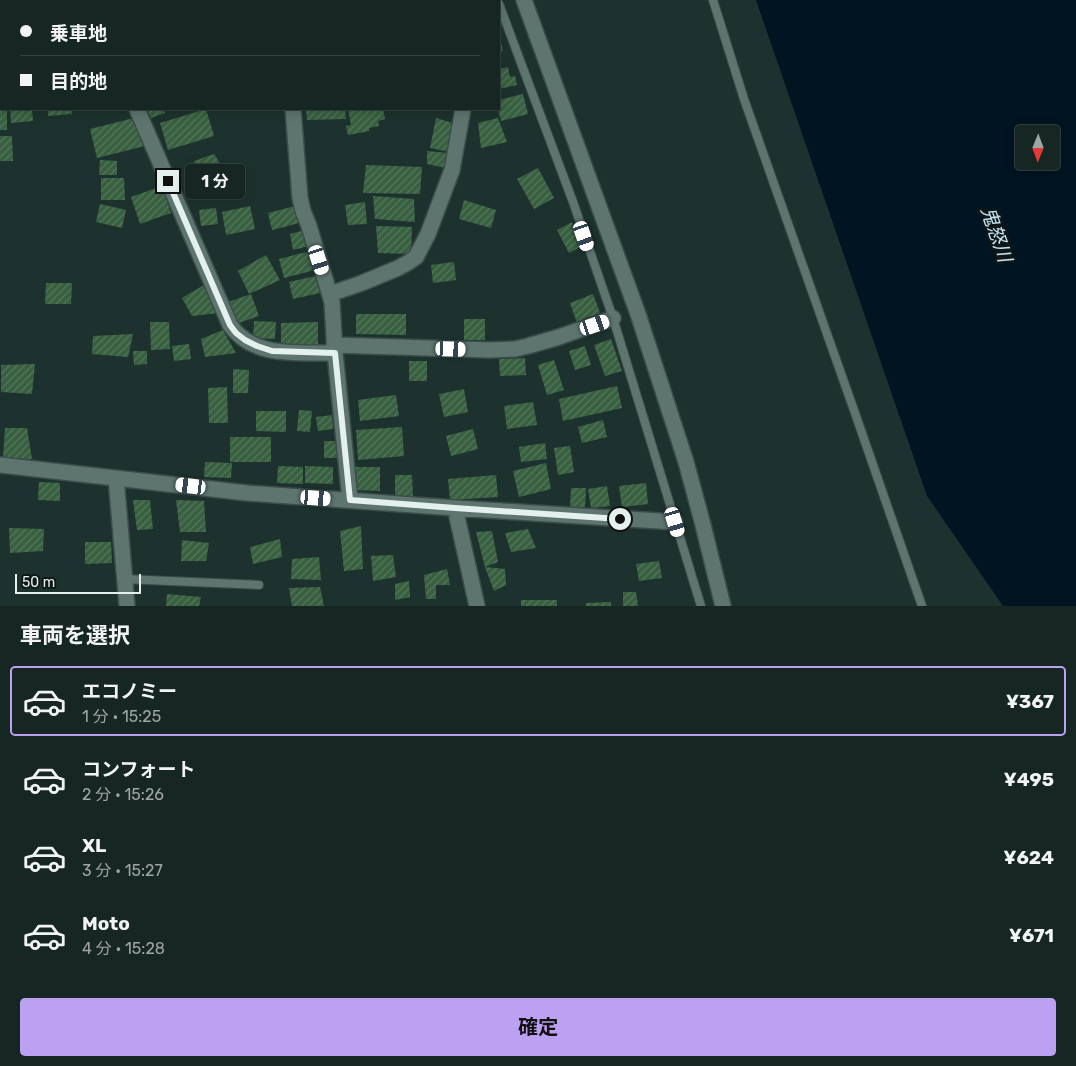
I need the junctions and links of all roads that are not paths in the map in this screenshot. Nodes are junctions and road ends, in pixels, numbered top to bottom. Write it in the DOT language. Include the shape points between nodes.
graph roads {
  1 [pos="524,0"];
  2 [pos="713,0"];
  3 [pos="500,7"];
  4 [pos="137,110"];
  5 [pos="293,110"];
  6 [pos="463,110"];
  7 [pos="330,294"];
  8 [pos="613,318"];
  9 [pos="334,349"];
  10 [pos="0,465"];
  11 [pos="116,478"];
  12 [pos="350,500"];
  13 [pos="455,508"];
  14 [pos="675,522"];
  15 [pos="124,579"];
  16 [pos="259,585"];
  17 [pos="127,606"];
  18 [pos="477,606"];
  19 [pos="701,606"];
  20 [pos="723,606"];
  21 [pos="922,606"];
  1 -- 20 [label="street" via="638,314 686,462"];
  2 -- 21 [label="lane" via="744,99"];
  3 -- 8 [label="lane"];
  4 -- 9 [label="street" via="236,333 272,351"];
  5 -- 7 [label="street" via="300,198"];
  6 -- 7 [label="street" via="452,170 416,257 398,268"];
  7 -- 9 [label="street"];
  8 -- 9 [label="street" via="515,349"];
  8 -- 14 [label="lane"];
  9 -- 12 [label="street"];
  10 -- 11 [label="street"];
  11 -- 12 [label="street" via="247,493"];
  11 -- 15 [label="street"];
  12 -- 13 [label="street"];
  13 -- 14 [label="street"];
  13 -- 18 [label="street"];
  14 -- 19 [label="lane"];
  15 -- 16 [label="lane"];
  15 -- 17 [label="street"];
}
